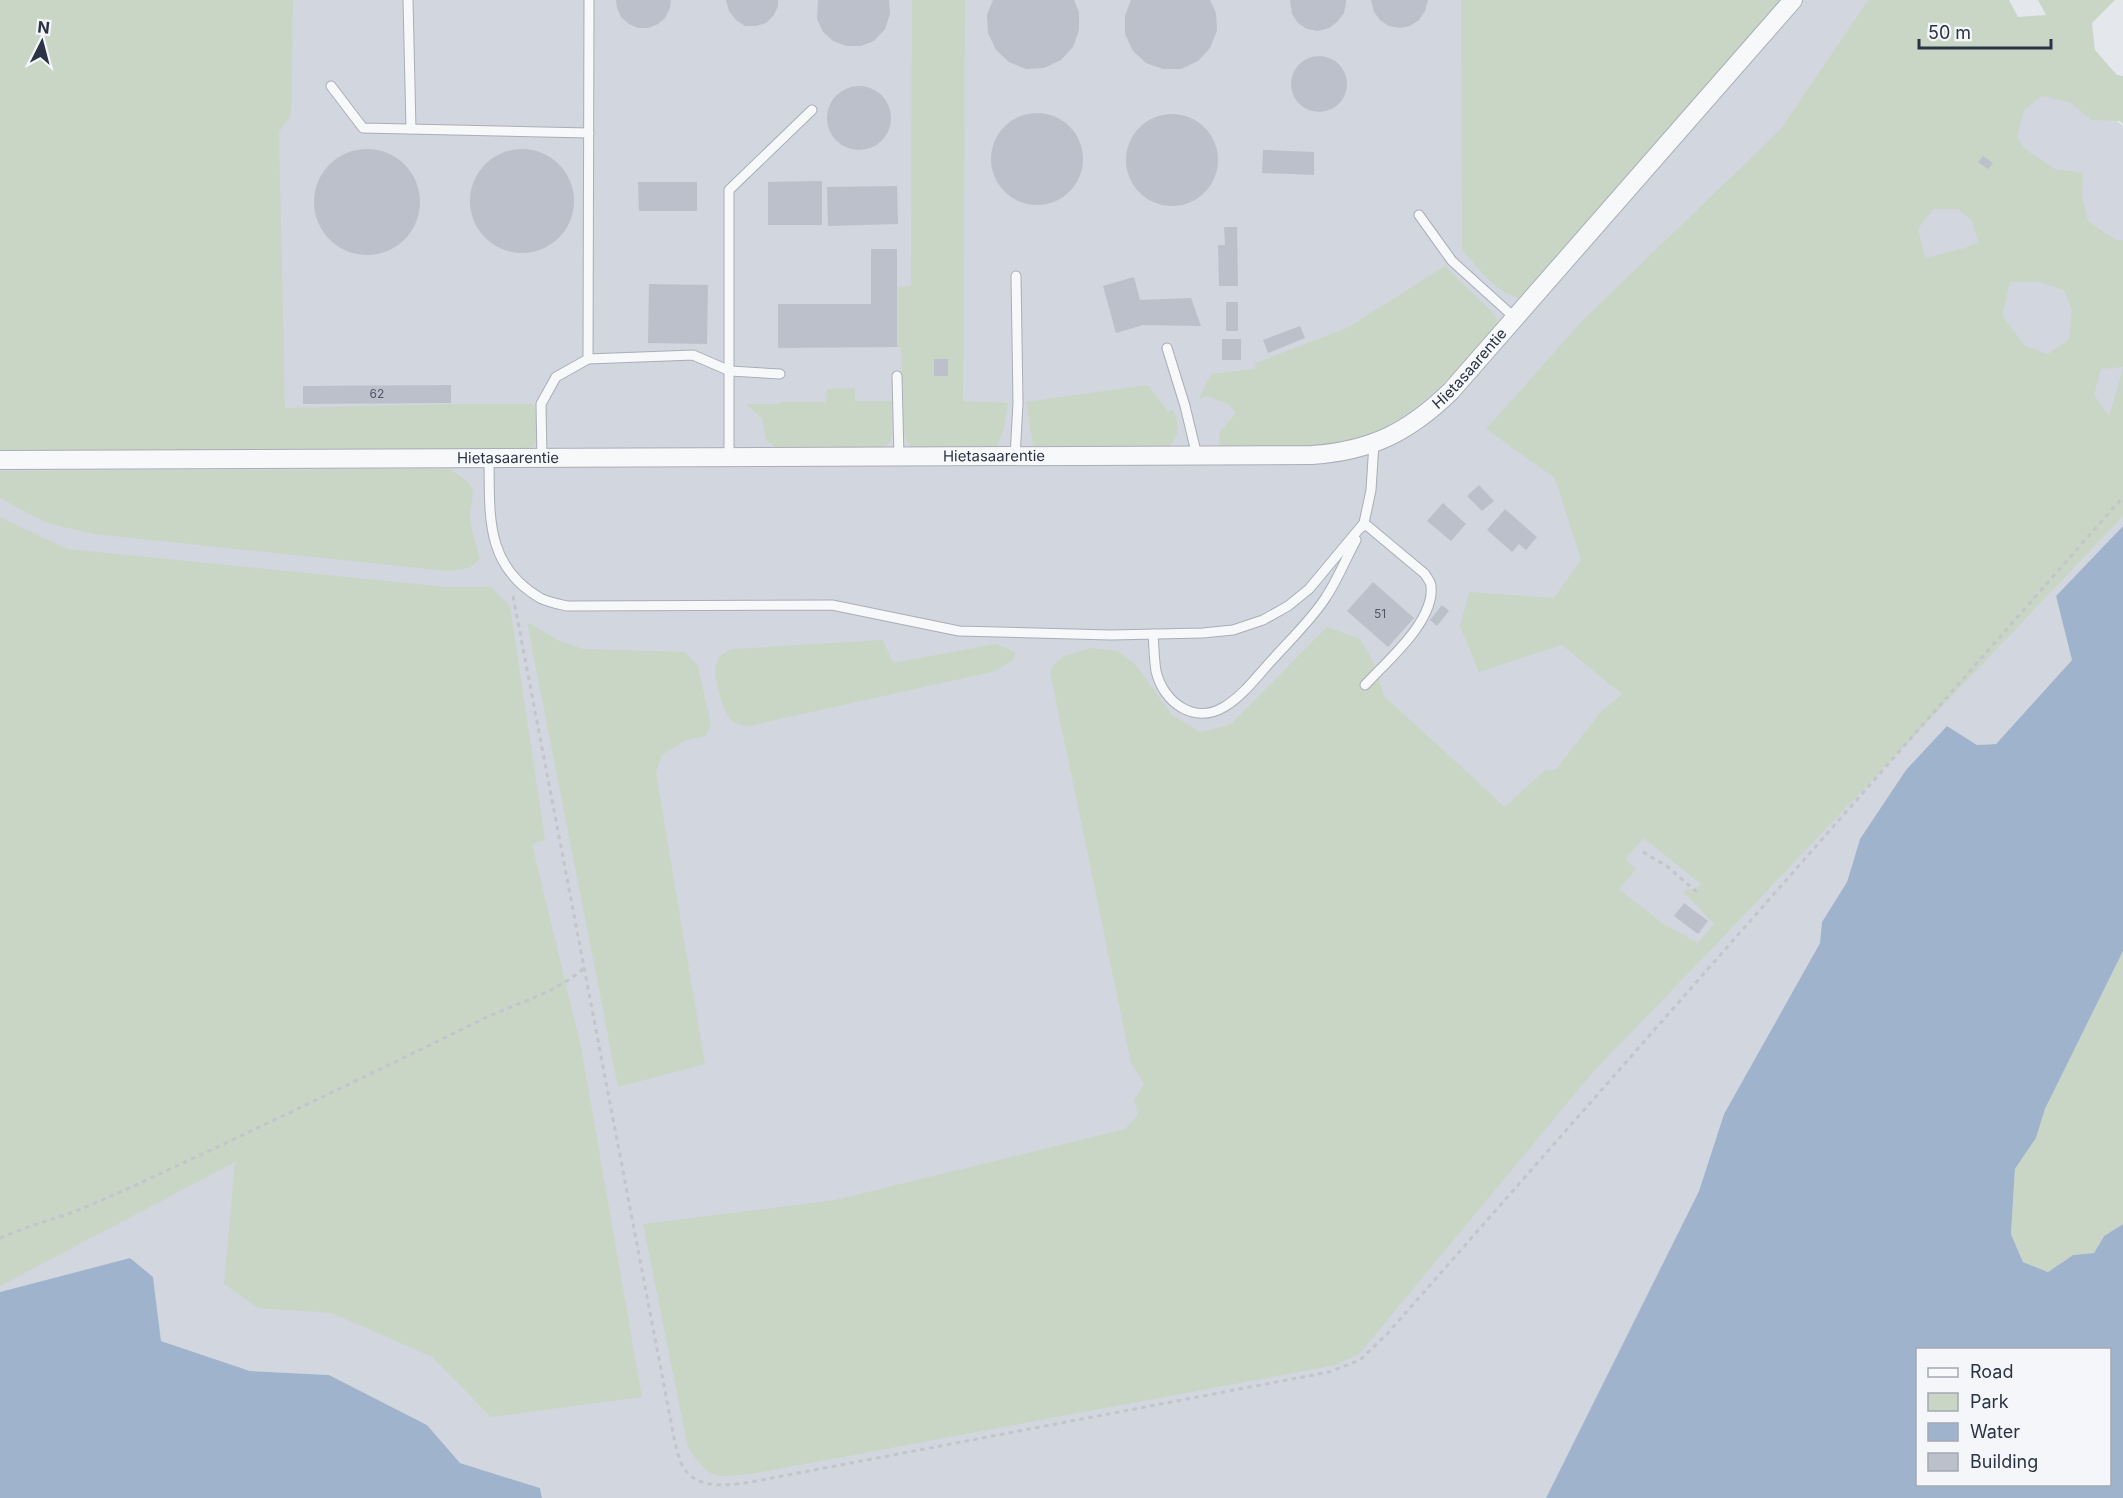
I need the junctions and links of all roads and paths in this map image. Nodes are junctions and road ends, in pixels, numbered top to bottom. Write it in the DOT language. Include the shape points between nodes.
graph roads {
  1 [pos="408,0"];
  2 [pos="590,0"];
  3 [pos="1793,0"];
  4 [pos="331,86"];
  5 [pos="812,110"];
  6 [pos="411,129"];
  7 [pos="589,133"];
  8 [pos="1419,215"];
  9 [pos="1016,276"];
  10 [pos="1515,318"];
  11 [pos="1167,348"];
  12 [pos="588,359"];
  13 [pos="730,371"];
  14 [pos="780,374"];
  15 [pos="897,376"];
  16 [pos="1374,443"];
  17 [pos="1197,456"];
  18 [pos="1015,457"];
  19 [pos="542,458"];
  20 [pos="729,458"];
  21 [pos="899,458"];
  22 [pos="489,459"];
  23 [pos="0,460"];
  24 [pos="2123,497"];
  25 [pos="1364,523"];
  26 [pos="507,567"];
  27 [pos="1153,634"];
  28 [pos="1365,685"];
  29 [pos="1643,852"];
  30 [pos="1700,894"];
  31 [pos="584,968"];
  32 [pos="0,1238"];
  1 -- 6 [label="lane"];
  2 -- 7 [label="lane"];
  3 -- 10 [label="street, Hietasaarentie"];
  4 -- 6 [label="lane" via="363,128"];
  5 -- 13 [label="lane" via="729,190"];
  6 -- 7 [label="lane"];
  7 -- 12 [label="lane"];
  8 -- 10 [label="lane" via="1452,261"];
  9 -- 18 [label="lane"];
  10 -- 16 [label="street, Hietasaarentie" via="1436,405 1402,430"];
  11 -- 17 [label="lane"];
  12 -- 13 [label="lane" via="693,355"];
  12 -- 19 [label="lane" via="556,377 541,404"];
  13 -- 14 [label="lane"];
  13 -- 20 [label="lane"];
  15 -- 21 [label="lane"];
  16 -- 17 [label="street, Hietasaarentie" via="1312,455"];
  16 -- 25 [label="lane"];
  17 -- 18 [label="street, Hietasaarentie"];
  18 -- 21 [label="street, Hietasaarentie"];
  19 -- 20 [label="street, Hietasaarentie"];
  19 -- 22 [label="street, Hietasaarentie"];
  20 -- 21 [label="street, Hietasaarentie"];
  22 -- 23 [label="street, Hietasaarentie"];
  22 -- 26 [label="lane" via="490,520"];
  24 -- 31 [label="path" via="1387,1334 1359,1360 1329,1372 751,1482 723,1486 699,1480 682,1466 675,1443"];
  25 -- 27 [label="lane" via="1309,589 1263,620 1233,630"];
  25 -- 27 [label="lane" via="1326,597 1226,706 1200,714 1172,701 1162,689 1156,670"];
  25 -- 28 [label="lane" via="1425,574 1431,585 1430,602 1417,629"];
  26 -- 27 [label="lane" via="542,599 567,606 832,605 959,631"];
  26 -- 31 [label="path"];
  29 -- 30 [label="path"];
  31 -- 32 [label="path" via="553,988 125,1190"];
}
